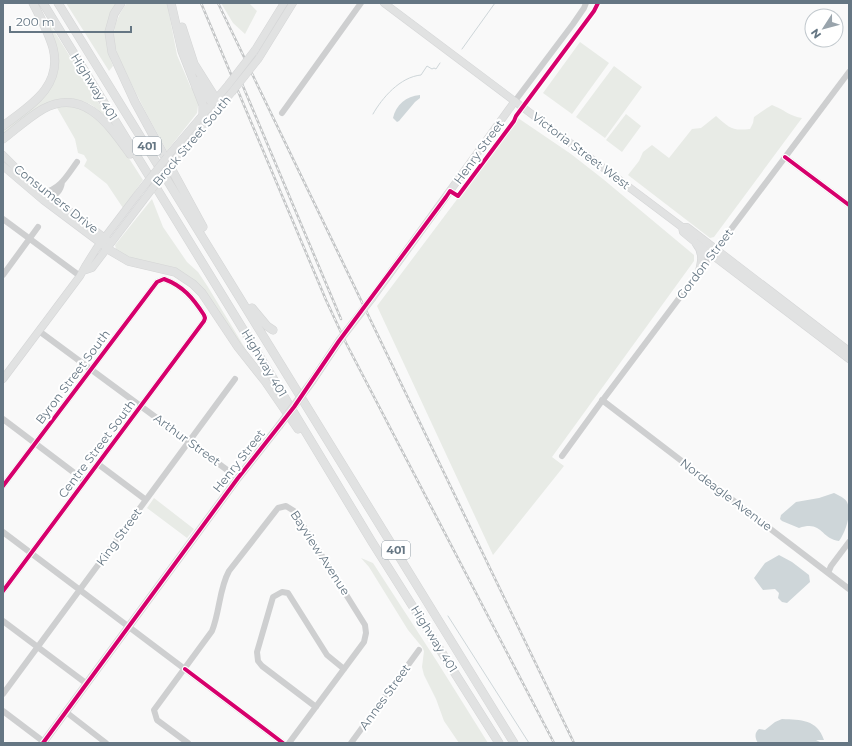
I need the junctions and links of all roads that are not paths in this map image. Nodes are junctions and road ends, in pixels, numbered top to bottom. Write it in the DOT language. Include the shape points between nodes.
graph roads {
  1 [pos="33,3"];
  2 [pos="43,3"];
  3 [pos="58,3"];
  4 [pos="121,3"];
  5 [pos="171,3"];
  6 [pos="176,3"];
  7 [pos="284,3"];
  8 [pos="293,3"];
  9 [pos="361,3"];
  10 [pos="586,3"];
  11 [pos="388,4"];
  12 [pos="188,66"];
  13 [pos="849,72"];
  14 [pos="515,101"];
  15 [pos="216,104"];
  16 [pos="203,113"];
  17 [pos="282,113"];
  18 [pos="3,126"];
  19 [pos="3,139"];
  20 [pos="177,150"];
  21 [pos="3,155"];
  22 [pos="785,157"];
  23 [pos="77,162"];
  24 [pos="3,166"];
  25 [pos="62,182"];
  26 [pos="44,192"];
  27 [pos="52,197"];
  28 [pos="43,200"];
  29 [pos="849,205"];
  30 [pos="3,219"];
  31 [pos="38,227"];
  32 [pos="682,227"];
  33 [pos="29,239"];
  34 [pos="694,242"];
  35 [pos="106,243"];
  36 [pos="715,252"];
  37 [pos="200,259"];
  38 [pos="82,274"];
  39 [pos="3,275"];
  40 [pos="698,275"];
  41 [pos="237,291"];
  42 [pos="205,318"];
  43 [pos="273,330"];
  44 [pos="38,331"];
  45 [pos="849,351"];
  46 [pos="849,359"];
  47 [pos="91,370"];
  48 [pos="4,374"];
  49 [pos="235,380"];
  50 [pos="602,400"];
  51 [pos="141,406"];
  52 [pos="3,419"];
  53 [pos="189,442"];
  54 [pos="35,444"];
  55 [pos="562,456"];
  56 [pos="98,464"];
  57 [pos="238,478"];
  58 [pos="85,481"];
  59 [pos="3,486"];
  60 [pos="146,500"];
  61 [pos="3,532"];
  62 [pos="372,542"];
  63 [pos="849,542"];
  64 [pos="31,553"];
  65 [pos="828,573"];
  66 [pos="849,589"];
  67 [pos="3,590"];
  68 [pos="80,590"];
  69 [pos="3,621"];
  70 [pos="129,626"];
  71 [pos="38,646"];
  72 [pos="419,650"];
  73 [pos="185,669"];
  74 [pos="344,669"];
  75 [pos="87,684"];
  76 [pos="3,694"];
  77 [pos="316,707"];
  78 [pos="3,711"];
  79 [pos="66,712"];
  80 [pos="44,742"];
  81 [pos="106,743"];
  82 [pos="188,743"];
  83 [pos="283,743"];
  84 [pos="289,743"];
  85 [pos="351,743"];
  86 [pos="499,743"];
  87 [pos="514,743"];
  1 -- 18 [label="highway" via="53,49 54,72 43,93"];
  2 -- 37 [label="highway, Highway 401 / 401"];
  3 -- 41 [label="highway, Highway 401 / 401"];
  4 -- 41 [label="highway" via="114,14 110,32 116,65"];
  5 -- 12 [label="highway"];
  6 -- 15 [label="highway" via="194,64"];
  7 -- 15 [label="main road, Brock Street South, bridge" via="256,50"];
  8 -- 15 [label="main road, Brock Street South, bridge" via="246,77"];
  9 -- 17 [label="street"];
  10 -- 14 [label="street"];
  11 -- 14 [label="main road, Victoria Street West"];
  12 -- 15 [label="highway"];
  12 -- 16 [label="highway" via="203,105"];
  13 -- 22 [label="street, Gordon Street"];
  14 -- 32 [label="main road, Victoria Street West"];
  14 -- 57 [label="main road, Henry Street, bridge" via="313,380"];
  15 -- 16 [label="main road, Brock Street South"];
  15 -- 20 [label="main road, Brock Street South"];
  16 -- 20 [label="main road, Brock Street South"];
  19 -- 37 [label="highway" via="50,106 74,103 94,112 108,125 139,167"];
  20 -- 35 [label="main road, Brock Street South, bridge" via="142,202"];
  20 -- 35 [label="main road, Brock Street South, bridge" via="167,157 137,195"];
  21 -- 26 [label="main road, Consumers Drive"];
  22 -- 29 [label="street"];
  22 -- 36 [label="street, Gordon Street"];
  23 -- 25 [label="street"];
  24 -- 28 [label="main road, Consumers Drive"];
  25 -- 26 [label="street" via="53,190"];
  25 -- 27 [label="street" via="62,187"];
  26 -- 27 [label="main road, Consumers Drive"];
  27 -- 28 [label="street"];
  27 -- 35 [label="main road, Consumers Drive"];
  28 -- 35 [label="main road, Consumers Drive"];
  30 -- 33 [label="street"];
  31 -- 33 [label="street"];
  32 -- 34 [label="main road, Victoria Street West" via="683,232"];
  32 -- 36 [label="main road, Victoria Street West" via="687,227"];
  33 -- 38 [label="street"];
  33 -- 39 [label="street"];
  34 -- 36 [label="main road, Victoria Street West"];
  34 -- 40 [label="main road" via="699,247 702,260"];
  35 -- 38 [label="main road, Brock Street South" via="92,268"];
  35 -- 62 [label="highway" via="128,261 175,272 197,288 295,424"];
  36 -- 40 [label="street, Gordon Street"];
  36 -- 45 [label="main road, Victoria Street West"];
  36 -- 46 [label="main road, Victoria Street West"];
  37 -- 62 [label="highway, Highway 401 / 401"];
  38 -- 44 [label="main road, Brock Street South"];
  40 -- 50 [label="street, Gordon Street"];
  41 -- 43 [label="highway"];
  41 -- 87 [label="highway, Highway 401 / 401"];
  42 -- 47 [label="street, Byron Street South" via="183,289 170,281 159,281"];
  42 -- 51 [label="street, Centre Street South"];
  44 -- 47 [label="street, Arthur Street"];
  44 -- 48 [label="main road, Brock Street South"];
  47 -- 51 [label="street, Arthur Street"];
  47 -- 54 [label="street, Byron Street South"];
  49 -- 53 [label="street, King Street"];
  50 -- 55 [label="street, Gordon Street"];
  50 -- 65 [label="street, Nordeagle Avenue"];
  51 -- 53 [label="street, Arthur Street"];
  51 -- 56 [label="street, Centre Street South"];
  52 -- 54 [label="street"];
  53 -- 57 [label="street, Arthur Street"];
  53 -- 60 [label="street, King Street"];
  54 -- 58 [label="street"];
  54 -- 59 [label="street, Byron Street South"];
  56 -- 58 [label="street, Centre Street South"];
  56 -- 60 [label="street"];
  57 -- 70 [label="main road, Henry Street"];
  58 -- 64 [label="street, Centre Street South"];
  60 -- 68 [label="street, King Street"];
  61 -- 64 [label="street"];
  62 -- 86 [label="highway, Highway 401 / 401"];
  63 -- 65 [label="street"];
  64 -- 67 [label="street, Centre Street South"];
  64 -- 68 [label="street"];
  65 -- 66 [label="street, Nordeagle Avenue"];
  68 -- 70 [label="street"];
  68 -- 71 [label="street, King Street"];
  69 -- 71 [label="street"];
  70 -- 73 [label="street"];
  70 -- 75 [label="main road, Henry Street"];
  71 -- 75 [label="street"];
  71 -- 76 [label="street, King Street"];
  72 -- 85 [label="street, Annes Street"];
  73 -- 74 [label="street, Bayview Avenue" via="217,620 224,580 278,508 286,506 294,511 365,624 364,642"];
  73 -- 82 [label="street, Bayview Avenue" via="154,710 157,720"];
  73 -- 83 [label="street"];
  74 -- 77 [label="street, Bayview Avenue"];
  74 -- 77 [label="street" via="327,655 288,593 282,592 273,597 257,652 258,661"];
  75 -- 79 [label="main road, Henry Street"];
  77 -- 84 [label="street, Bayview Avenue"];
  78 -- 80 [label="street"];
  79 -- 80 [label="main road, Henry Street"];
  79 -- 81 [label="street"];
}
